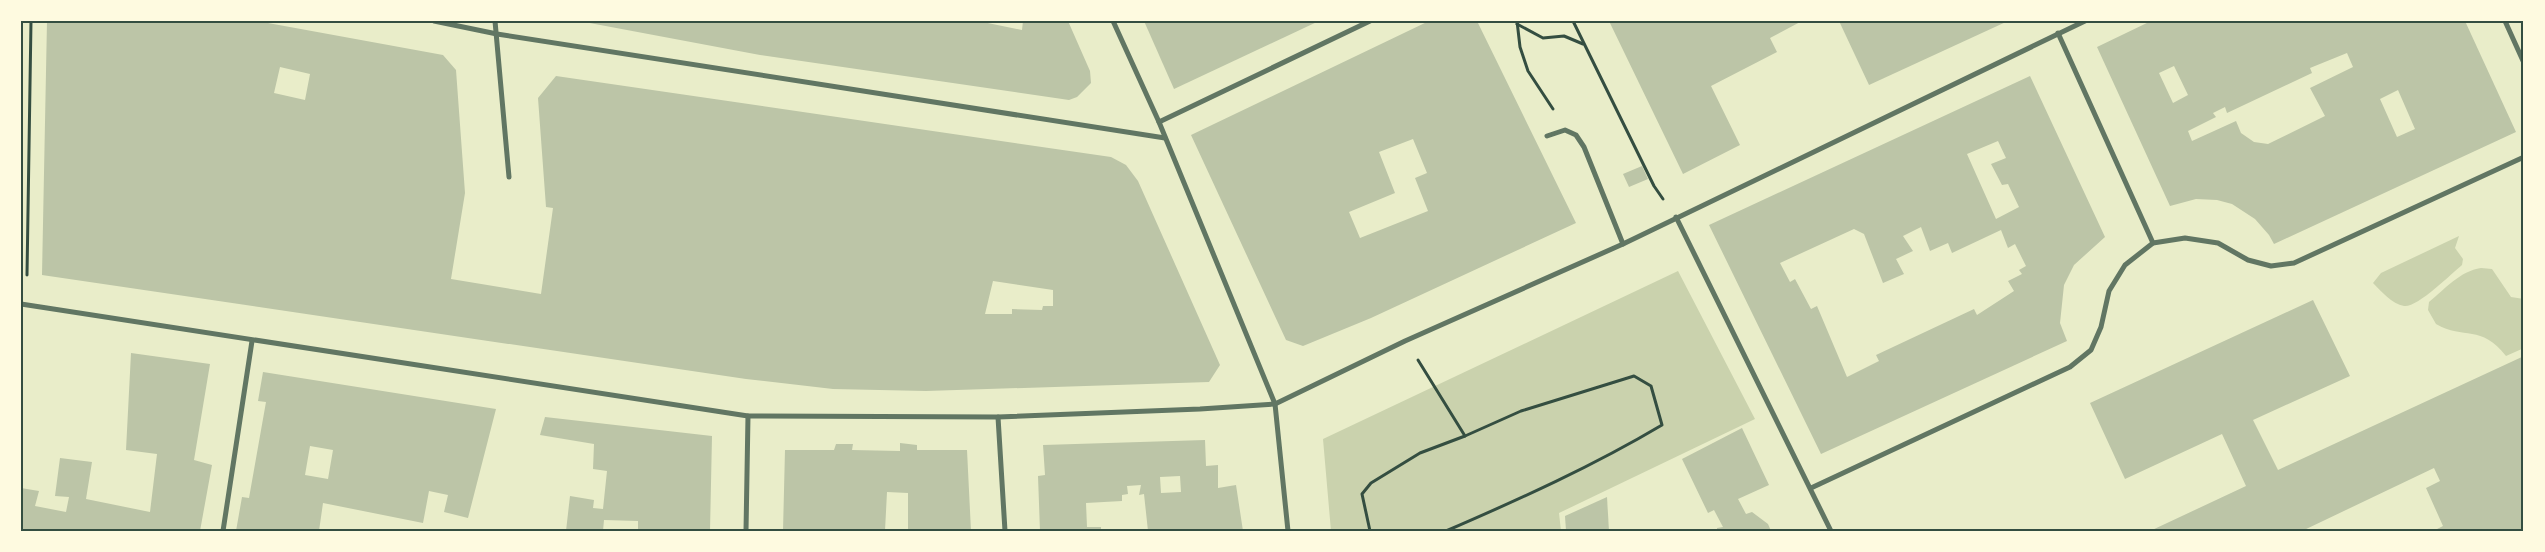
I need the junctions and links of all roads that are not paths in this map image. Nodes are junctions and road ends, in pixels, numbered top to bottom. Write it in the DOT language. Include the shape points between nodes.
graph roads {
  1 [pos="434,21"];
  2 [pos="496,21"];
  3 [pos="1113,21"];
  4 [pos="1370,21"];
  5 [pos="2084,21"];
  6 [pos="2504,21"];
  7 [pos="2058,33"];
  8 [pos="497,34"];
  9 [pos="2524,63"];
  10 [pos="1159,122"];
  11 [pos="1547,136"];
  12 [pos="1165,138"];
  13 [pos="2524,157"];
  14 [pos="509,177"];
  15 [pos="1676,217"];
  16 [pos="2153,243"];
  17 [pos="1623,244"];
  18 [pos="21,304"];
  19 [pos="252,342"];
  20 [pos="1275,404"];
  21 [pos="748,416"];
  22 [pos="998,417"];
  23 [pos="1811,488"];
  24 [pos="223,531"];
  25 [pos="746,531"];
  26 [pos="1005,531"];
  27 [pos="1288,531"];
  28 [pos="1831,531"];
  1 -- 8 [label="street"];
  2 -- 8 [label="street"];
  3 -- 10 [label="street"];
  4 -- 10 [label="street"];
  5 -- 7 [label="street"];
  6 -- 9 [label="street"];
  7 -- 15 [label="street"];
  7 -- 16 [label="street"];
  8 -- 12 [label="street"];
  8 -- 14 [label="street"];
  10 -- 12 [label="street"];
  11 -- 17 [label="street" via="1565,130 1576,135 1584,147"];
  12 -- 20 [label="street"];
  13 -- 16 [label="street" via="2294,263 2271,266 2248,260 2218,243 2185,238"];
  15 -- 17 [label="street"];
  15 -- 23 [label="street"];
  16 -- 23 [label="street" via="2125,265 2110,291 2091,350 2070,367"];
  17 -- 20 [label="street" via="1405,341"];
  18 -- 19 [label="street"];
  19 -- 21 [label="street"];
  19 -- 24 [label="street"];
  20 -- 22 [label="street"];
  20 -- 27 [label="street"];
  21 -- 22 [label="street"];
  21 -- 25 [label="street"];
  22 -- 26 [label="street"];
  23 -- 28 [label="street"];
}
